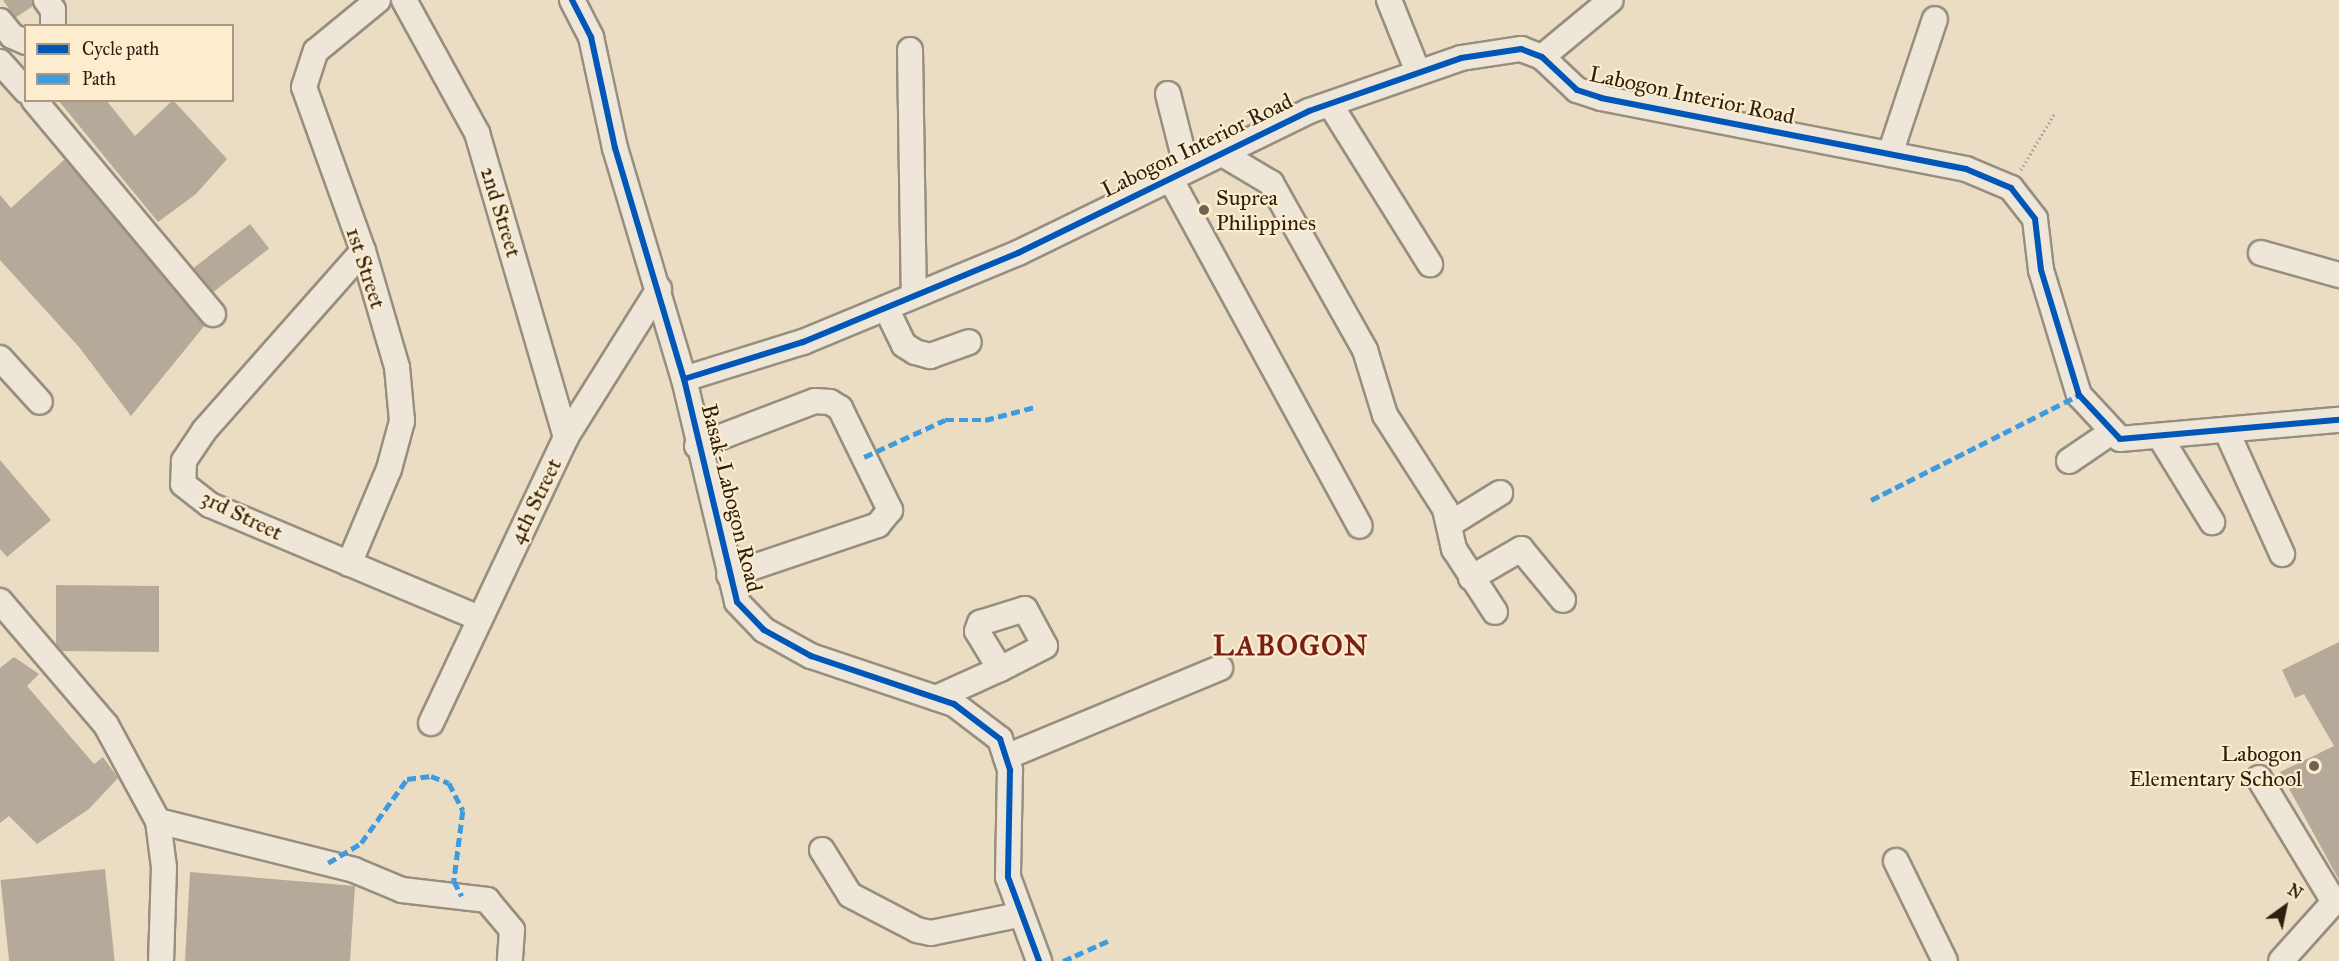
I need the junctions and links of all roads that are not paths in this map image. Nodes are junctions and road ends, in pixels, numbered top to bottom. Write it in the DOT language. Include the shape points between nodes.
graph roads {
  1 [pos="46,0"];
  2 [pos="378,0"];
  3 [pos="404,0"];
  4 [pos="572,0"];
  5 [pos="1389,0"];
  6 [pos="1611,0"];
  7 [pos="1935,19"];
  8 [pos="0,21"];
  9 [pos="53,24"];
  10 [pos="24,41"];
  11 [pos="910,50"];
  12 [pos="1542,57"];
  13 [pos="0,62"];
  14 [pos="1418,72"];
  15 [pos="24,89"];
  16 [pos="1168,94"];
  17 [pos="36,102"];
  18 [pos="1330,104"];
  19 [pos="1219,152"];
  20 [pos="1890,154"];
  21 [pos="1179,173"];
  22 [pos="363,250"];
  23 [pos="2260,253"];
  24 [pos="1430,264"];
  25 [pos="2339,275"];
  26 [pos="659,289"];
  27 [pos="914,295"];
  28 [pos="886,308"];
  29 [pos="213,314"];
  30 [pos="969,342"];
  31 [pos="0,358"];
  32 [pos="684,379"];
  33 [pos="40,402"];
  34 [pos="2339,420"];
  35 [pos="2227,432"];
  36 [pos="2110,433"];
  37 [pos="566,437"];
  38 [pos="2160,437"];
  39 [pos="697,446"];
  40 [pos="2068,461"];
  41 [pos="1500,493"];
  42 [pos="2212,522"];
  43 [pos="1450,524"];
  44 [pos="1360,526"];
  45 [pos="2282,554"];
  46 [pos="349,564"];
  47 [pos="729,575"];
  48 [pos="1471,578"];
  49 [pos="1563,600"];
  50 [pos="0,601"];
  51 [pos="1495,612"];
  52 [pos="478,618"];
  53 [pos="1220,668"];
  54 [pos="1000,669"];
  55 [pos="936,698"];
  56 [pos="431,723"];
  57 [pos="1006,757"];
  58 [pos="2259,778"];
  59 [pos="158,821"];
  60 [pos="822,850"];
  61 [pos="1896,861"];
  62 [pos="1018,915"];
  63 [pos="161,961"];
  64 [pos="510,961"];
  65 [pos="1039,961"];
  66 [pos="1945,961"];
  67 [pos="2281,961"];
  1 -- 9 [label="street" via="53,10"];
  2 -- 22 [label="street, 1st Street" via="316,51 304,87"];
  3 -- 37 [label="street, 2nd Street" via="477,133"];
  4 -- 26 [label="street, Basak-Labogon Road" via="591,37 615,148"];
  5 -- 14 [label="street"];
  6 -- 12 [label="street"];
  7 -- 20 [label="street"];
  8 -- 10 [label="street" via="12,36"];
  11 -- 27 [label="street"];
  12 -- 14 [label="street, Labogon Interior Road" via="1521,49"];
  12 -- 20 [label="street, Labogon Interior Road" via="1577,90 1601,98"];
  13 -- 15 [label="street"];
  14 -- 18 [label="street, Labogon Interior Road"];
  16 -- 21 [label="street"];
  17 -- 29 [label="street"];
  18 -- 19 [label="street, Labogon Interior Road"];
  18 -- 24 [label="street"];
  19 -- 21 [label="street, Labogon Interior Road"];
  19 -- 43 [label="street" via="1271,183 1365,351 1385,415"];
  20 -- 36 [label="street, Labogon Interior Road" via="1966,169 2011,188 2035,219 2041,270 2079,395"];
  21 -- 27 [label="street, Labogon Interior Road" via="1018,253"];
  21 -- 44 [label="street"];
  22 -- 46 [label="street, 1st Street" via="397,367 402,421 389,470"];
  22 -- 46 [label="street, 3rd Street" via="204,431 184,461 183,484 210,505"];
  23 -- 25 [label="street"];
  26 -- 32 [label="street, Basak-Labogon Road"];
  26 -- 37 [label="street, 4th Street"];
  27 -- 28 [label="street, Labogon Interior Road"];
  28 -- 30 [label="street" via="904,345 915,352 930,356"];
  28 -- 32 [label="street, Labogon Interior Road" via="803,342"];
  31 -- 33 [label="street"];
  32 -- 39 [label="street, Basak-Labogon Road"];
  34 -- 35 [label="street"];
  35 -- 38 [label="street"];
  35 -- 45 [label="street"];
  36 -- 38 [label="street" via="2120,439"];
  36 -- 40 [label="street"];
  37 -- 52 [label="street, 4th Street"];
  38 -- 42 [label="street"];
  39 -- 47 [label="street, Basak-Labogon Road"];
  39 -- 47 [label="street" via="815,401 830,402 840,408 890,510 878,525"];
  41 -- 43 [label="street"];
  43 -- 48 [label="street" via="1454,549"];
  46 -- 52 [label="street, 3rd Street"];
  47 -- 55 [label="street, Basak-Labogon Road" via="737,603 764,630 811,656"];
  48 -- 49 [label="street" via="1521,549"];
  48 -- 51 [label="street"];
  50 -- 59 [label="street" via="106,725"];
  52 -- 56 [label="street, 4th Street"];
  53 -- 57 [label="street"];
  54 -- 55 [label="street"];
  55 -- 57 [label="street, Basak-Labogon Road" via="978,718 1000,739"];
  57 -- 62 [label="street, Basak-Labogon Road" via="1008,877"];
  58 -- 67 [label="street" via="2334,902"];
  59 -- 63 [label="street" via="164,867"];
  59 -- 64 [label="street" via="354,870 402,890 487,900 512,930"];
  60 -- 62 [label="street" via="850,895 917,930 930,933"];
  61 -- 66 [label="street"];
  62 -- 65 [label="street, Basak-Labogon Road"];
}
